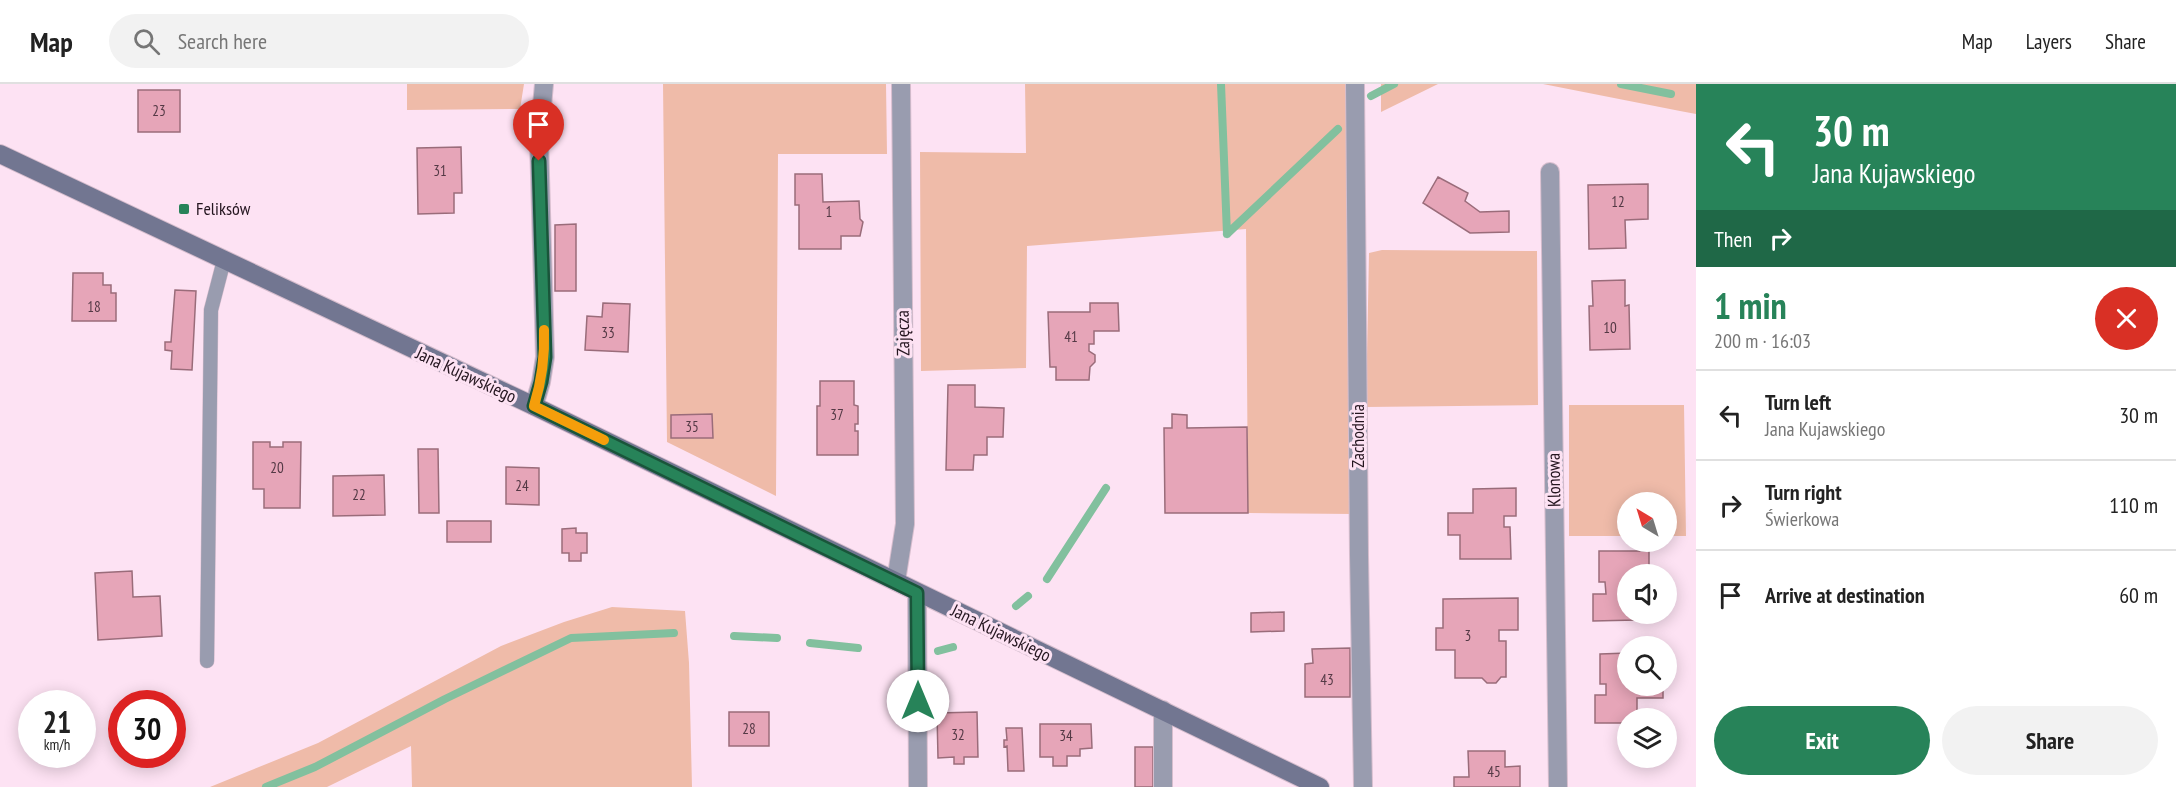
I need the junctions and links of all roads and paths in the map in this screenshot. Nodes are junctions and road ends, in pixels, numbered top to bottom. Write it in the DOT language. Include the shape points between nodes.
graph roads {
  1 [pos="544,84"];
  2 [pos="901,84"];
  3 [pos="1355,84"];
  4 [pos="0,154"];
  5 [pos="1550,172"];
  6 [pos="224,260"];
  7 [pos="534,406"];
  8 [pos="896,581"];
  9 [pos="917,593"];
  10 [pos="207,661"];
  11 [pos="1163,711"];
  12 [pos="918,787"];
  13 [pos="1163,787"];
  14 [pos="1320,787"];
  15 [pos="1363,787"];
  16 [pos="1558,787"];
  1 -- 7 [label="street" via="539,139 545,357"];
  2 -- 8 [label="street, Zajęcza" via="906,524"];
  3 -- 15 [label="street, Zachodnia"];
  4 -- 6 [label="main road, Jana Kujawskiego"];
  5 -- 16 [label="street, Klonowa"];
  6 -- 7 [label="main road, Jana Kujawskiego"];
  6 -- 10 [label="lane" via="211,310"];
  7 -- 8 [label="main road, Jana Kujawskiego"];
  8 -- 9 [label="main road, Jana Kujawskiego"];
  9 -- 11 [label="main road, Jana Kujawskiego"];
  9 -- 12 [label="street"];
  11 -- 13 [label="street"];
  11 -- 14 [label="main road, Jana Kujawskiego"];
}
